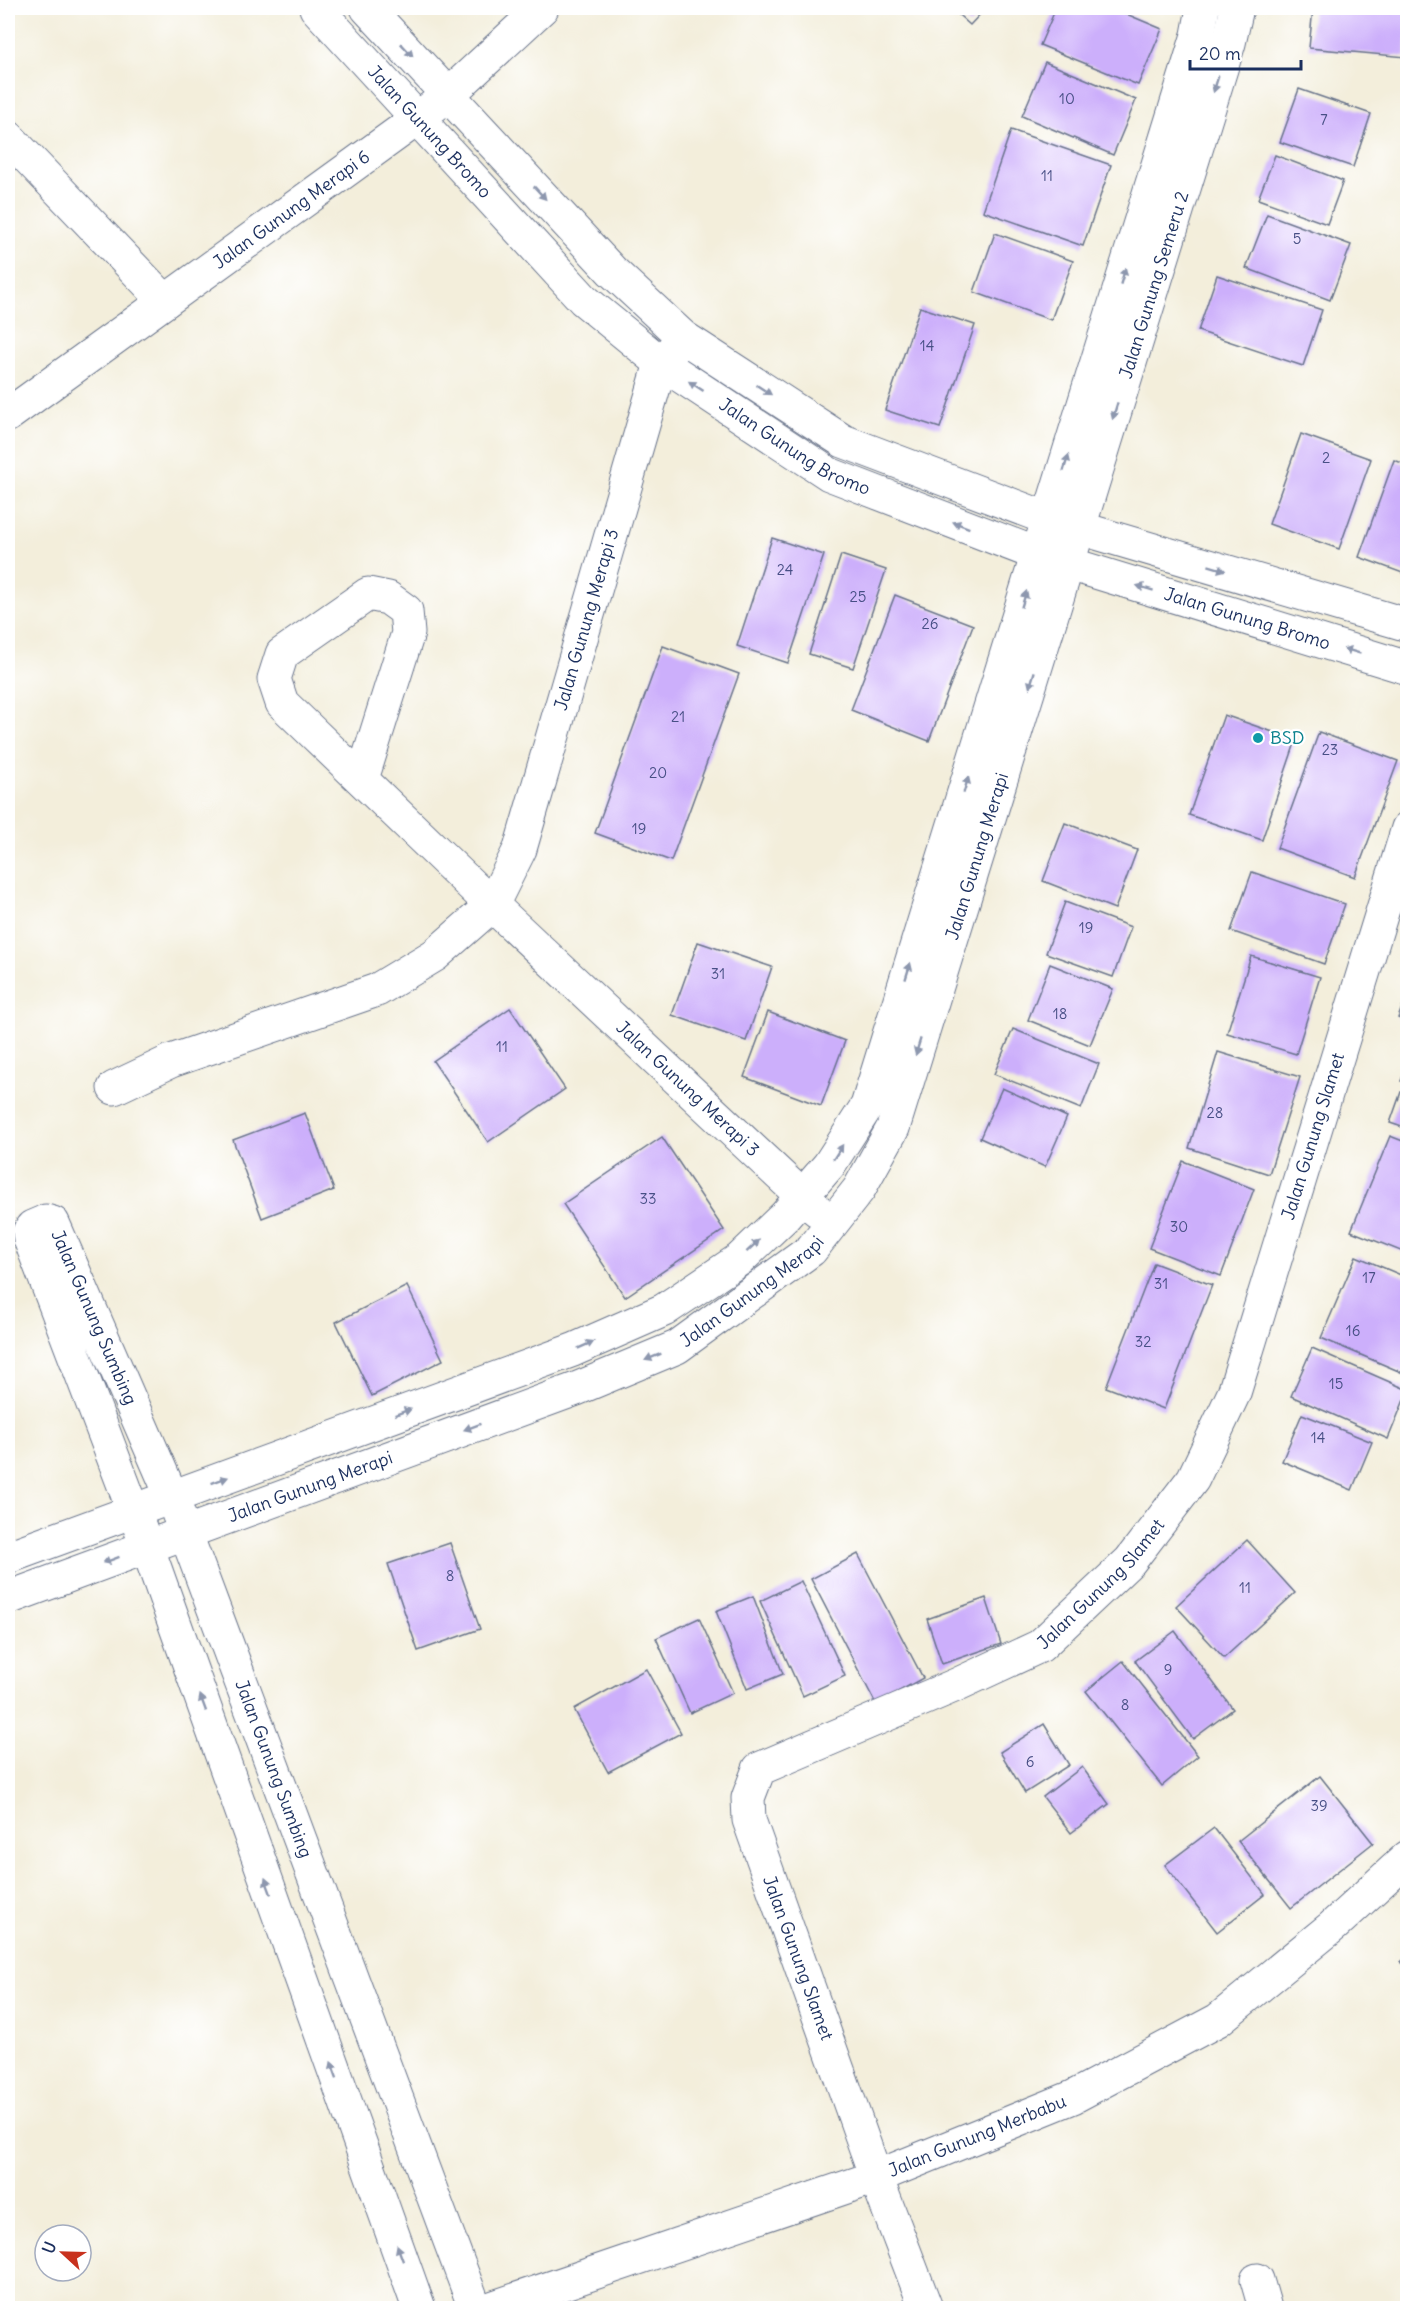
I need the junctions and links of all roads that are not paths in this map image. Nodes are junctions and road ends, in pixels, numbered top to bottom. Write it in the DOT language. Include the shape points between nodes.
graph roads {
  1 [pos="316,8"];
  2 [pos="367,8"];
  3 [pos="542,8"];
  4 [pos="1203,8"];
  5 [pos="1238,8"];
  6 [pos="449,94"];
  7 [pos="417,119"];
  8 [pos="8,137"];
  9 [pos="165,301"];
  10 [pos="682,337"];
  11 [pos="661,363"];
  12 [pos="8,415"];
  13 [pos="1064,522"];
  14 [pos="1053,559"];
  15 [pos="1407,625"];
  16 [pos="1407,668"];
  17 [pos="362,779"];
  18 [pos="1407,828"];
  19 [pos="492,905"];
  20 [pos="114,1088"];
  21 [pos="801,1197"];
  22 [pos="833,1222"];
  23 [pos="172,1497"];
  24 [pos="134,1511"];
  25 [pos="185,1532"];
  26 [pos="147,1546"];
  27 [pos="8,1557"];
  28 [pos="8,1598"];
  29 [pos="1407,1857"];
  30 [pos="876,2177"];
  31 [pos="419,2308"];
  32 [pos="475,2308"];
  33 [pos="491,2308"];
  34 [pos="926,2308"];
  1 -- 7 [label="street, Jalan Gunung Bromo"];
  2 -- 6 [label="street, Jalan Gunung Bromo, one-way"];
  3 -- 6 [label="street"];
  13 -- 4 [label="street, Jalan Gunung Semeru 2, one-way"];
  5 -- 13 [label="street, Jalan Gunung Semeru 2, one-way"];
  6 -- 7 [label="street, Jalan Gunung Merapi 6"];
  6 -- 10 [label="street, Jalan Gunung Bromo, one-way" via="612,271"];
  7 -- 9 [label="street, Jalan Gunung Merapi 6"];
  7 -- 11 [label="street, Jalan Gunung Bromo" via="584,300"];
  8 -- 9 [label="street"];
  9 -- 12 [label="street, Jalan Gunung Merapi 6"];
  10 -- 11 [label="street, Jalan Gunung Merapi 3"];
  10 -- 13 [label="street, Jalan Gunung Bromo, one-way" via="843,441"];
  14 -- 11 [label="street, Jalan Gunung Bromo, one-way" via="830,474"];
  11 -- 19 [label="street, Jalan Gunung Merapi 3" via="520,849"];
  13 -- 14 [label="street, Jalan Gunung Merapi"];
  13 -- 15 [label="street, Jalan Gunung Bromo, one-way"];
  16 -- 14 [label="street, Jalan Gunung Bromo, one-way"];
  21 -- 14 [label="street, Jalan Gunung Merapi, one-way" via="829,1166 867,1106"];
  14 -- 22 [label="street, Jalan Gunung Merapi, one-way" via="893,1128 859,1190"];
  17 -- 17 [label="street, Jalan Gunung Merapi 3" via="408,633 406,611 388,598 368,594 282,654 274,679 282,703"];
  17 -- 19 [label="street, Jalan Gunung Merapi 3"];
  18 -- 30 [label="street, Jalan Gunung Slamet" via="1234,1393 1193,1479 1130,1561 1040,1646 759,1769 748,1798 749,1820"];
  19 -- 20 [label="street, Jalan Gunung Merapi 3" via="435,955 377,990 171,1061"];
  19 -- 21 [label="street, Jalan Gunung Merapi 3"];
  21 -- 22 [label="street, Jalan Gunung Merapi 3"];
  23 -- 21 [label="street, Jalan Gunung Merapi, one-way" via="573,1350 664,1310 740,1259"];
  22 -- 25 [label="street, Jalan Gunung Merapi, one-way" via="811,1250 677,1347 576,1389"];
  23 -- 24 [label="street, Jalan Gunung Merapi"];
  23 -- 24 [label="street, Jalan Gunung Sumbing" via="53,1224 46,1221 32,1227 30,1239"];
  23 -- 25 [label="street, Jalan Gunung Sumbing"];
  24 -- 26 [label="street, Jalan Gunung Sumbing"];
  24 -- 27 [label="street, Jalan Gunung Merapi"];
  25 -- 26 [label="street, Jalan Gunung Merapi"];
  25 -- 32 [label="street, Jalan Gunung Sumbing"];
  26 -- 28 [label="street, Jalan Gunung Merapi, one-way"];
  31 -- 26 [label="street, Jalan Gunung Sumbing, one-way"];
  29 -- 30 [label="street, Jalan Gunung Merbabu" via="1333,1926 1218,2020 1073,2097"];
  30 -- 33 [label="street, Jalan Gunung Merbabu"];
  30 -- 34 [label="street, Jalan Gunung Slamet"];
}
